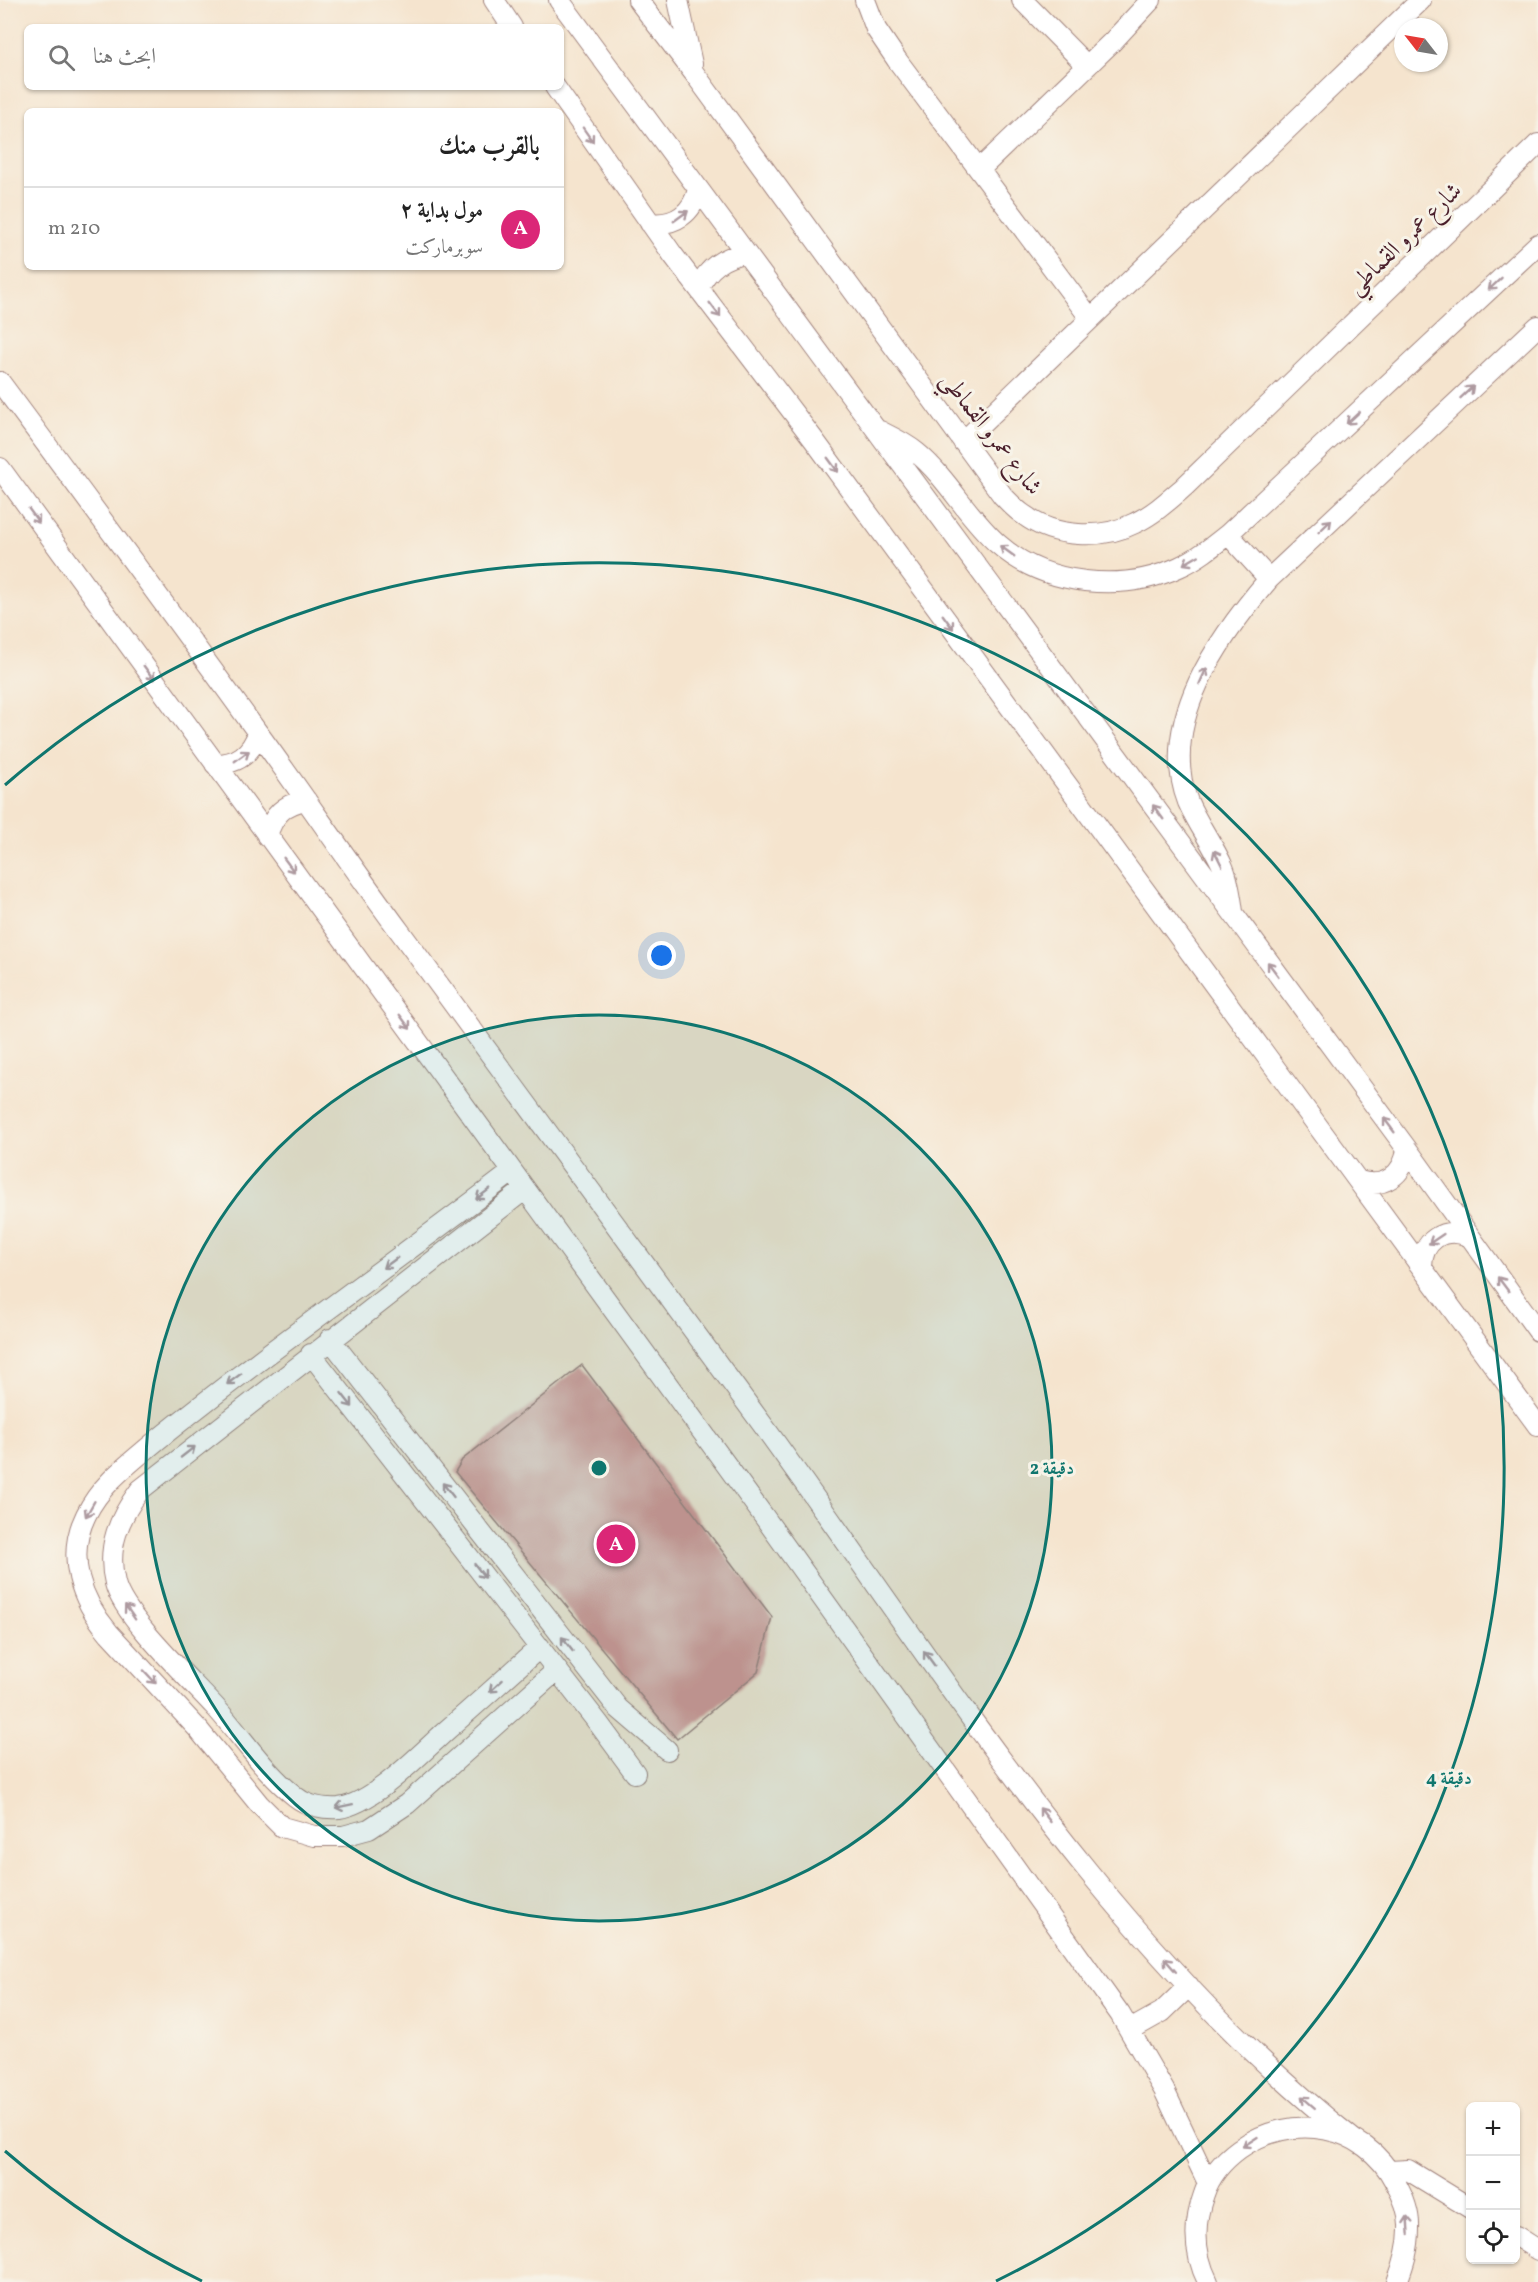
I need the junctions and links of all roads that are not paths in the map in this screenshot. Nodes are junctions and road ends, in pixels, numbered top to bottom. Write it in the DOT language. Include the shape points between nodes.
graph roads {
  1 [pos="494,0"];
  2 [pos="560,0"];
  3 [pos="638,0"];
  4 [pos="678,0"];
  5 [pos="865,0"];
  6 [pos="1022,0"];
  7 [pos="1151,0"];
  8 [pos="1398,0"];
  9 [pos="1421,0"];
  10 [pos="1395,18"];
  11 [pos="1402,18"];
  12 [pos="511,24"];
  13 [pos="1394,25"];
  14 [pos="1088,66"];
  15 [pos="694,73"];
  16 [pos="557,90"];
  17 [pos="1538,144"];
  18 [pos="980,169"];
  19 [pos="698,189"];
  20 [pos="650,224"];
  21 [pos="1538,244"];
  22 [pos="745,253"];
  23 [pos="698,288"];
  24 [pos="1090,318"];
  25 [pos="1538,326"];
  26 [pos="0,382"];
  27 [pos="875,428"];
  28 [pos="963,442"];
  29 [pos="0,468"];
  30 [pos="1228,534"];
  31 [pos="1269,579"];
  32 [pos="258,733"];
  33 [pos="214,764"];
  34 [pos="306,800"];
  35 [pos="267,836"];
  36 [pos="1233,914"];
  37 [pos="1407,1149"];
  38 [pos="512,1172"];
  39 [pos="1359,1181"];
  40 [pos="524,1190"];
  41 [pos="1468,1236"];
  42 [pos="423,1238"];
  43 [pos="439,1256"];
  44 [pos="1422,1267"];
  45 [pos="1538,1331"];
  46 [pos="330,1339"];
  47 [pos="311,1354"];
  48 [pos="1538,1426"];
  49 [pos="540,1647"];
  50 [pos="557,1670"];
  51 [pos="603,1690"];
  52 [pos="584,1704"];
  53 [pos="218,1711"];
  54 [pos="198,1729"];
  55 [pos="667,1750"];
  56 [pos="635,1773"];
  57 [pos="1189,1986"];
  58 [pos="1130,2030"];
  59 [pos="1353,2139"];
  60 [pos="1390,2171"];
  61 [pos="1208,2183"];
  62 [pos="1466,2206"];
  63 [pos="1520,2239"];
  64 [pos="1538,2250"];
  65 [pos="1208,2282"];
  66 [pos="1397,2282"];
  1 -- 12 [label="street"];
  2 -- 19 [label="street"];
  3 -- 15 [label="street, شارع عمرو القماطي"];
  4 -- 15 [label="street, شارع عمرو القماطي"];
  5 -- 18 [label="street" via="876,29 897,60"];
  6 -- 14 [label="street"];
  7 -- 14 [label="street"];
  8 -- 10 [label="street"];
  9 -- 11 [label="street"];
  13 -- 24 [label="street"];
  14 -- 18 [label="street"];
  15 -- 28 [label="street, شارع عمرو القماطي"];
  16 -- 20 [label="street, one-way"];
  17 -- 28 [label="street, شارع عمرو القماطي" via="1184,487 1134,524 1107,532 1078,534 1050,529 1025,516 1003,496"];
  18 -- 24 [label="street"];
  20 -- 19 [label="street, one-way" via="669,223 686,214"];
  19 -- 22 [label="street"];
  20 -- 23 [label="street"];
  21 -- 30 [label="street, one-way"];
  22 -- 23 [label="street" via="717,264"];
  22 -- 27 [label="street"];
  23 -- 39 [label="street, one-way"];
  24 -- 28 [label="street"];
  31 -- 25 [label="street, one-way"];
  26 -- 32 [label="street"];
  30 -- 27 [label="street, one-way" via="1179,567 1152,576 1106,582 1041,570 999,545 916,452"];
  36 -- 27 [label="street, one-way"];
  29 -- 33 [label="street, one-way"];
  30 -- 31 [label="street"];
  36 -- 31 [label="street, one-way" via="1224,868 1187,798 1180,746 1192,701 1211,658"];
  33 -- 32 [label="street, one-way" via="242,757"];
  32 -- 34 [label="street"];
  33 -- 35 [label="street"];
  34 -- 35 [label="street" via="284,807"];
  57 -- 34 [label="street, one-way" via="1100,1885 1017,1778"];
  35 -- 38 [label="street, one-way"];
  37 -- 36 [label="street, one-way"];
  37 -- 39 [label="street" via="1400,1170 1388,1180 1374,1184"];
  37 -- 41 [label="street"];
  38 -- 40 [label="street"];
  38 -- 42 [label="street, one-way"];
  39 -- 44 [label="street"];
  40 -- 43 [label="street"];
  40 -- 58 [label="street" via="772,1527"];
  41 -- 44 [label="street, one-way" via="1454,1232 1439,1235 1427,1245"];
  45 -- 41 [label="street, one-way"];
  42 -- 43 [label="street"];
  42 -- 54 [label="street, one-way" via="191,1412 120,1471 99,1492 84,1518 77,1564 86,1599 109,1633"];
  43 -- 46 [label="street"];
  44 -- 48 [label="street"];
  46 -- 47 [label="street"];
  51 -- 46 [label="street, one-way"];
  47 -- 49 [label="street, one-way"];
  53 -- 47 [label="street, one-way" via="132,1616 115,1584 111,1549 126,1508 140,1490"];
  49 -- 50 [label="street"];
  49 -- 53 [label="street, one-way" via="390,1780 357,1802 339,1808 321,1808 298,1799 279,1783"];
  50 -- 52 [label="street"];
  50 -- 54 [label="street" via="407,1804 369,1829 343,1836 314,1836 282,1827"];
  51 -- 52 [label="street"];
  51 -- 55 [label="street"];
  52 -- 56 [label="street"];
  53 -- 54 [label="street"];
  57 -- 58 [label="street" via="1162,2012"];
  59 -- 57 [label="street, one-way" via="1284,2081"];
  58 -- 61 [label="street"];
  59 -- 60 [label="street"];
  59 -- 61 [label="street, one-way" via="1322,2128 1288,2127 1256,2137 1228,2156"];
  60 -- 62 [label="street" via="1408,2170"];
  66 -- 60 [label="street, one-way" via="1407,2257 1410,2227 1404,2197"];
  61 -- 65 [label="street" via="1198,2208 1195,2236"];
  63 -- 64 [label="street"];
}
